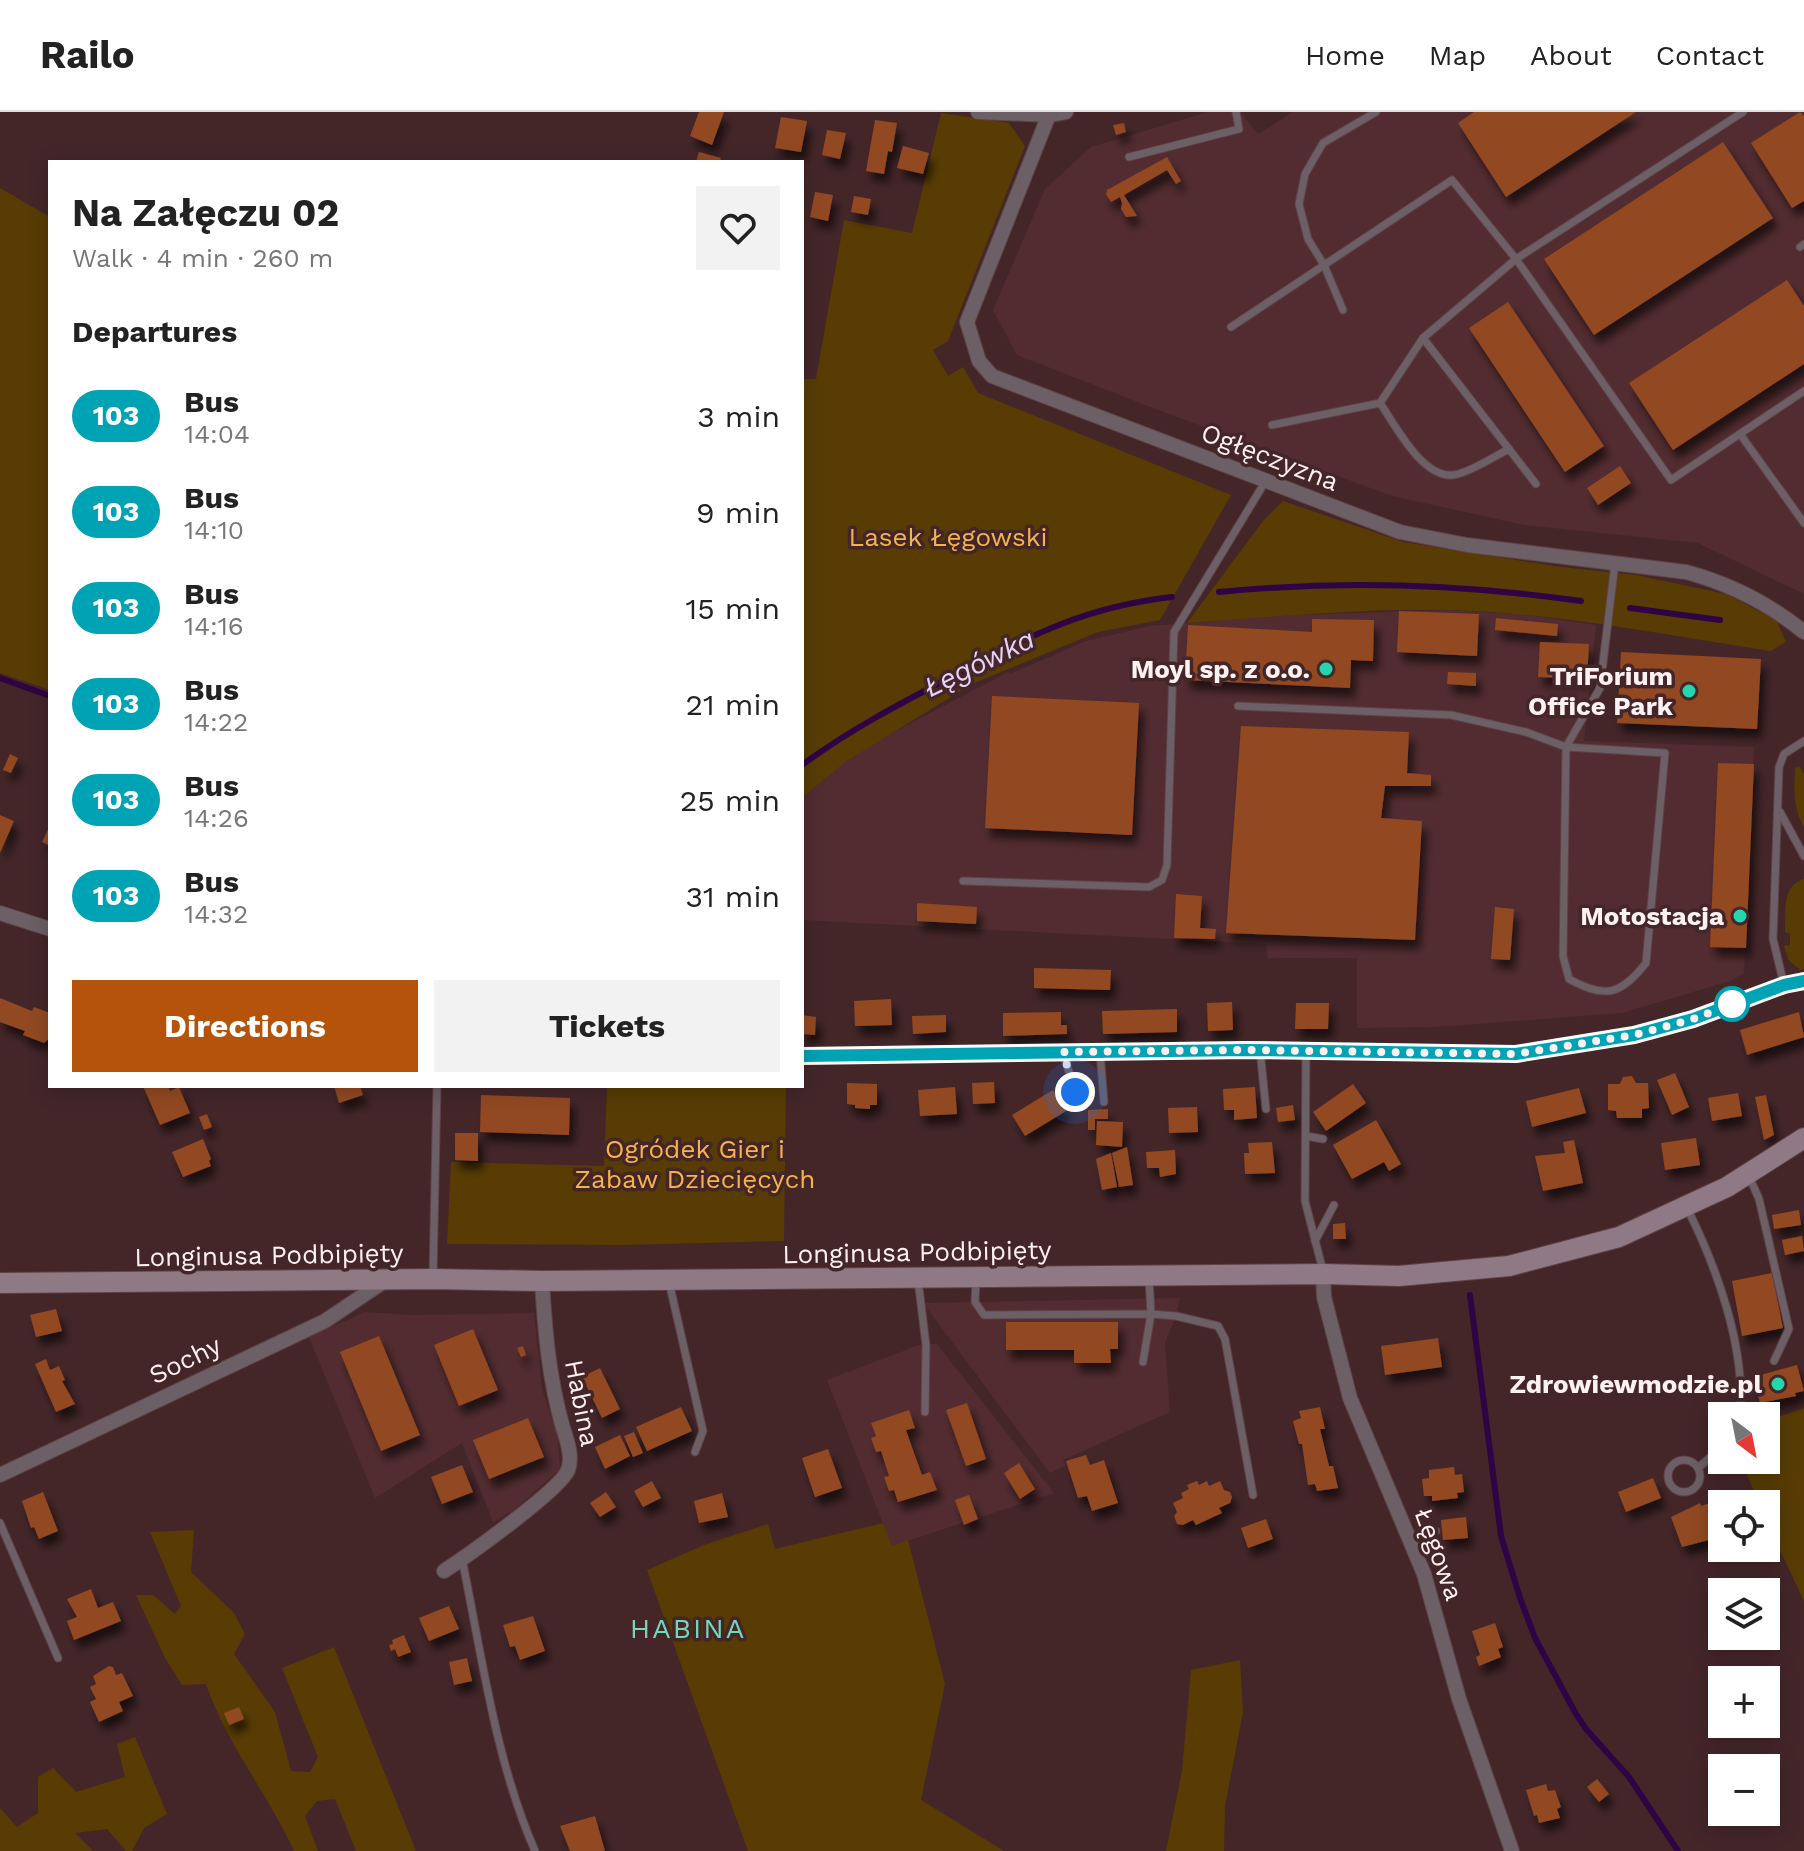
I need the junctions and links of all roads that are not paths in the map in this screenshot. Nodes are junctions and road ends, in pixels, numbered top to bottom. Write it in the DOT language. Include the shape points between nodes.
graph roads {
  1 [pos="978,112"];
  2 [pos="1066,112"];
  3 [pos="1236,112"];
  4 [pos="1376,112"];
  5 [pos="1743,112"];
  6 [pos="1050,114"];
  7 [pos="1129,157"];
  8 [pos="1516,259"];
  9 [pos="1324,265"];
  10 [pos="1343,310"];
  11 [pos="1231,327"];
  12 [pos="1423,338"];
  13 [pos="1804,391"];
  14 [pos="1380,403"];
  15 [pos="1272,425"];
  16 [pos="1740,434"];
  17 [pos="1509,449"];
  18 [pos="1265,481"];
  19 [pos="1536,484"];
  20 [pos="1804,523"];
  21 [pos="1615,562"];
  22 [pos="1804,632"];
  23 [pos="1238,706"];
  24 [pos="1804,741"];
  25 [pos="1566,747"];
  26 [pos="1779,809"];
  27 [pos="1804,856"];
  28 [pos="963,881"];
  29 [pos="0,913"];
  30 [pos="48,928"];
  31 [pos="1804,981"];
  32 [pos="1784,985"];
  33 [pos="1260,1050"];
  34 [pos="1306,1051"];
  35 [pos="1063,1052"];
  36 [pos="1100,1052"];
  37 [pos="804,1056"];
  38 [pos="437,1088"];
  39 [pos="1075,1092"];
  40 [pos="1104,1102"];
  41 [pos="1266,1109"];
  42 [pos="1306,1136"];
  43 [pos="1804,1138"];
  44 [pos="1323,1139"];
  45 [pos="1749,1174"];
  46 [pos="1334,1205"];
  47 [pos="1686,1206"];
  48 [pos="1315,1241"];
  49 [pos="1323,1274"];
  50 [pos="1149,1275"];
  51 [pos="976,1277"];
  52 [pos="918,1278"];
  53 [pos="433,1279"];
  54 [pos="386,1280"];
  55 [pos="669,1280"];
  56 [pos="542,1281"];
  57 [pos="0,1283"];
  58 [pos="1151,1314"];
  59 [pos="1774,1361"];
  60 [pos="1143,1362"];
  61 [pos="1741,1402"];
  62 [pos="925,1412"];
  63 [pos="695,1452"];
  64 [pos="1708,1459"];
  65 [pos="1698,1468"];
  66 [pos="0,1475"];
  67 [pos="1253,1495"];
  68 [pos="0,1523"];
  69 [pos="1436,1531"];
  70 [pos="1409,1537"];
  71 [pos="462,1559"];
  72 [pos="444,1571"];
  73 [pos="58,1658"];
  74 [pos="535,1851"];
  75 [pos="1512,1851"];
  1 -- 6 [label="street"];
  2 -- 6 [label="street"];
  3 -- 7 [label="lane" via="1239,129"];
  4 -- 9 [label="lane" via="1323,143 1305,174 1299,204 1308,239"];
  5 -- 8 [label="lane"];
  6 -- 18 [label="street, Ogłęczyzna" via="967,322 979,361 992,376"];
  8 -- 9 [label="lane" via="1452,180"];
  8 -- 12 [label="lane"];
  8 -- 16 [label="lane" via="1671,480"];
  9 -- 10 [label="lane"];
  9 -- 11 [label="lane"];
  12 -- 14 [label="lane"];
  12 -- 17 [label="lane"];
  13 -- 16 [label="lane"];
  14 -- 15 [label="lane"];
  14 -- 17 [label="lane" via="1421,462 1438,473 1458,474"];
  16 -- 20 [label="lane"];
  17 -- 19 [label="lane"];
  18 -- 21 [label="street, Ogłęczyzna" via="1400,532"];
  18 -- 28 [label="lane" via="1174,632 1167,865 1162,880 1149,887"];
  21 -- 22 [label="street, Ogłęczyzna" via="1710,578 1756,598"];
  21 -- 25 [label="lane" via="1600,688"];
  23 -- 25 [label="lane" via="1451,715"];
  24 -- 26 [label="lane" via="1784,754 1779,767"];
  25 -- 25 [label="lane" via="1665,753 1646,963 1631,982 1615,991 1590,990 1569,979 1563,956"];
  26 -- 27 [label="lane"];
  26 -- 32 [label="lane" via="1773,939"];
  29 -- 30 [label="street"];
  31 -- 32 [label="street"];
  32 -- 34 [label="street" via="1634,1035 1516,1054"];
  33 -- 34 [label="street"];
  33 -- 36 [label="street"];
  33 -- 41 [label="lane"];
  34 -- 42 [label="lane"];
  35 -- 36 [label="street"];
  35 -- 37 [label="street"];
  35 -- 39 [label="lane"];
  36 -- 40 [label="lane"];
  38 -- 53 [label="lane"];
  42 -- 44 [label="lane"];
  42 -- 48 [label="lane" via="1305,1201"];
  43 -- 45 [label="street, Longinusa Podbipięty"];
  45 -- 47 [label="street, Longinusa Podbipięty"];
  45 -- 59 [label="lane" via="1789,1329"];
  46 -- 48 [label="lane"];
  47 -- 49 [label="street, Longinusa Podbipięty" via="1619,1237 1509,1266 1399,1276"];
  47 -- 61 [label="lane" via="1728,1316"];
  48 -- 49 [label="lane"];
  49 -- 50 [label="street, Longinusa Podbipięty"];
  49 -- 70 [label="street, Łęgowa" via="1350,1398"];
  50 -- 51 [label="street, Longinusa Podbipięty"];
  50 -- 58 [label="lane"];
  51 -- 52 [label="street, Longinusa Podbipięty"];
  51 -- 58 [label="lane" via="975,1302 984,1315"];
  52 -- 55 [label="street, Longinusa Podbipięty"];
  52 -- 62 [label="lane" via="926,1345"];
  53 -- 54 [label="street, Longinusa Podbipięty"];
  53 -- 56 [label="street, Longinusa Podbipięty"];
  54 -- 57 [label="street, Longinusa Podbipięty"];
  54 -- 66 [label="street, Sochy" via="325,1321"];
  55 -- 56 [label="street, Longinusa Podbipięty"];
  55 -- 63 [label="lane" via="703,1431"];
  56 -- 71 [label="street, Habina" via="549,1369 567,1438 568,1471 547,1494"];
  58 -- 60 [label="lane"];
  58 -- 67 [label="lane" via="1218,1326 1222,1333"];
  64 -- 65 [label="lane"];
  65 -- 65 [label="lane" via="1690,1461 1674,1463 1669,1483 1681,1492 1691,1491 1700,1478"];
  68 -- 73 [label="lane"];
  69 -- 70 [label="lane"];
  70 -- 75 [label="street, Łęgowa"];
  71 -- 72 [label="street, Habina"];
  71 -- 74 [label="lane" via="500,1742"];
}
